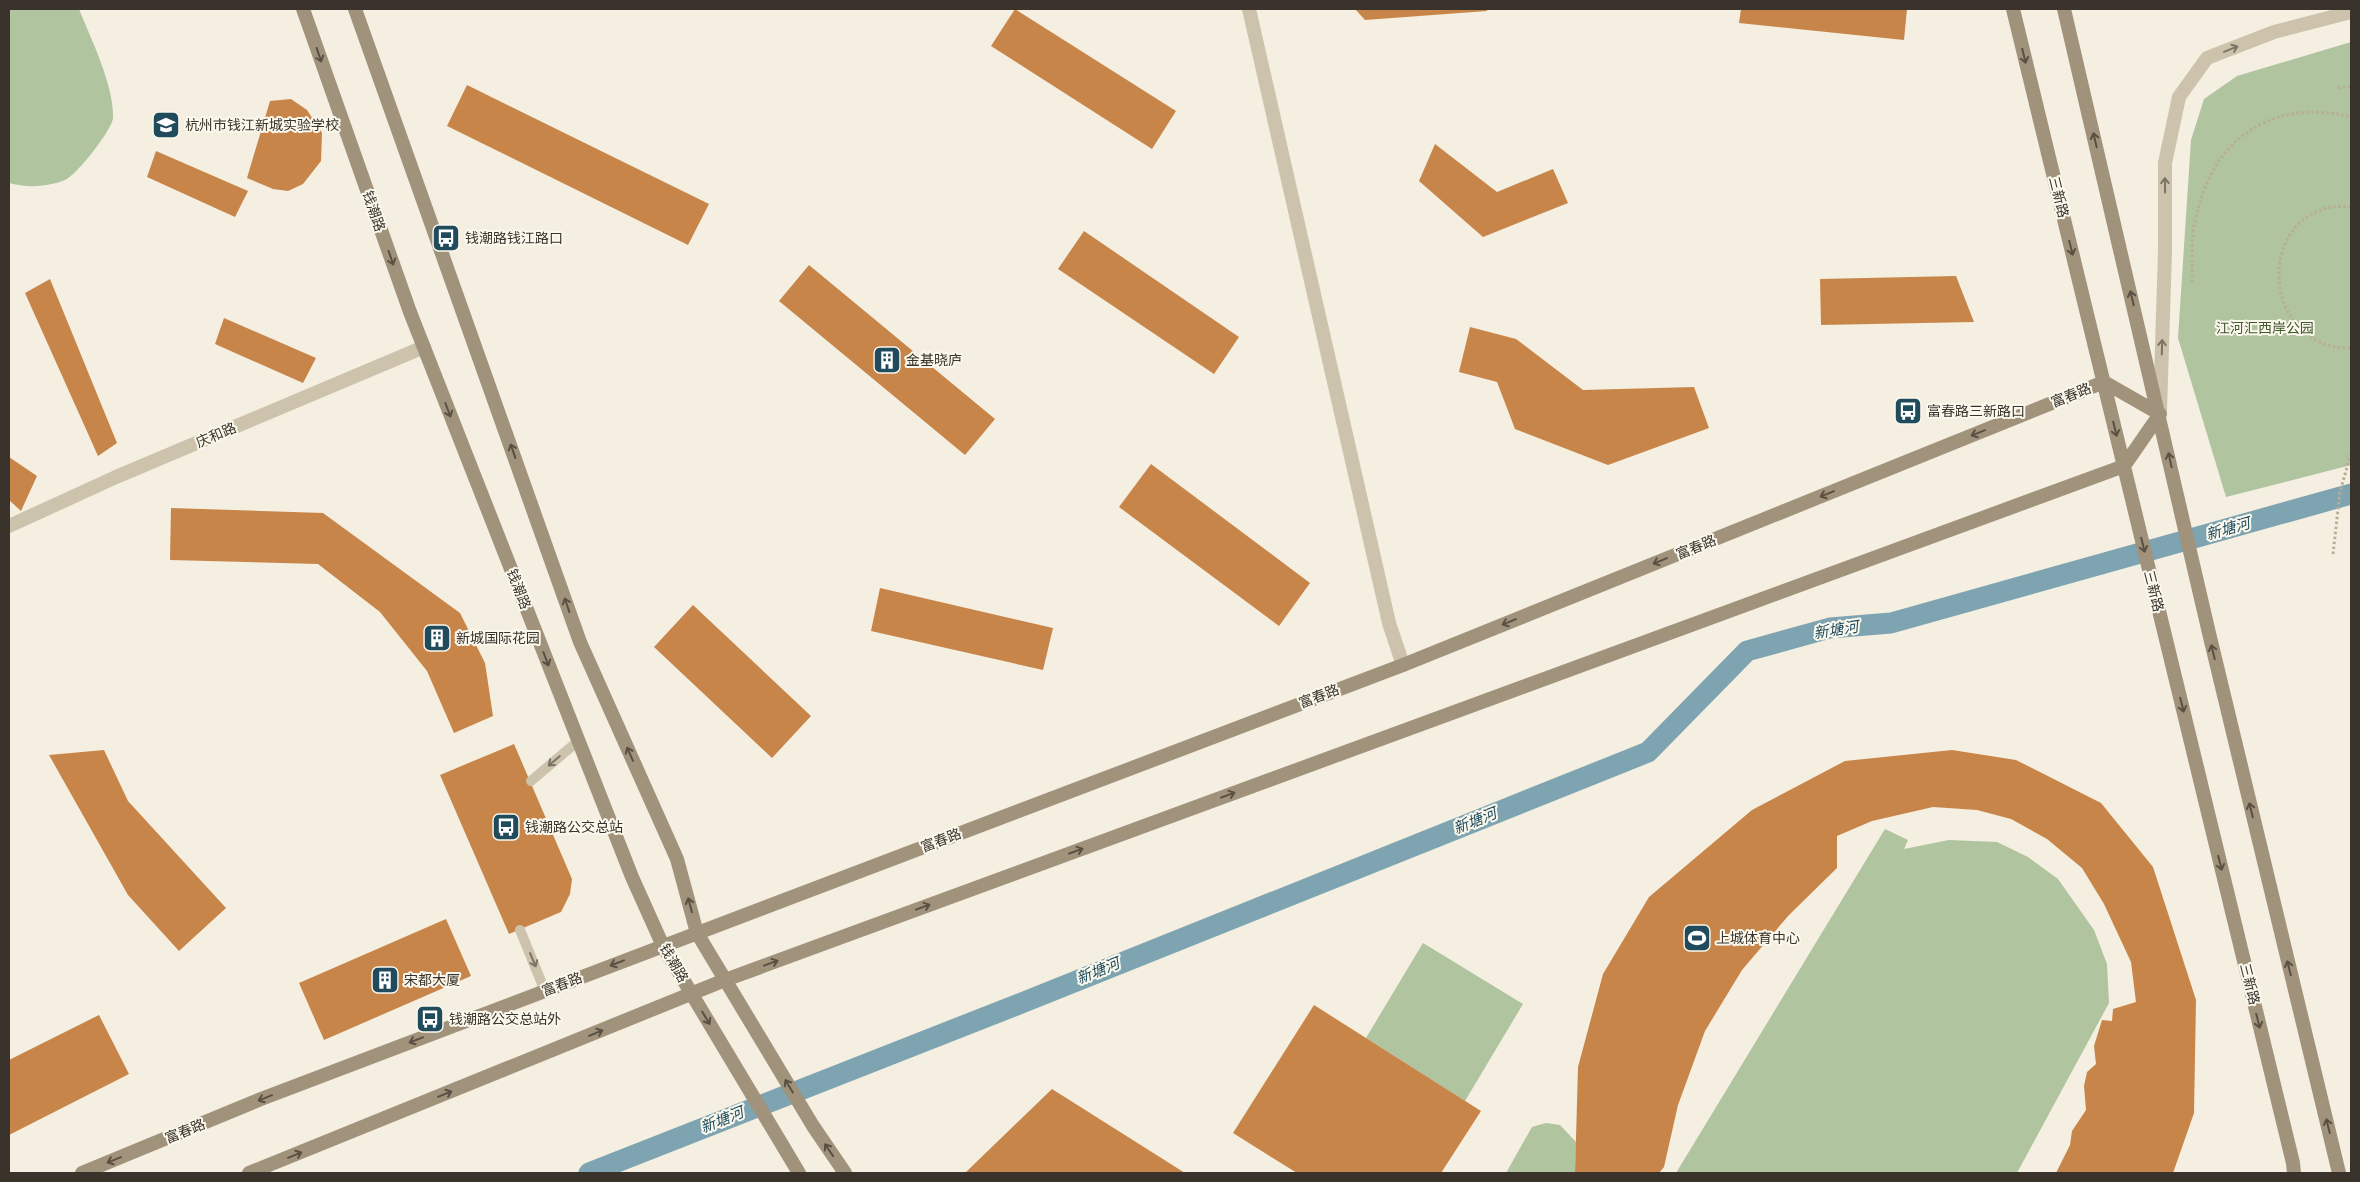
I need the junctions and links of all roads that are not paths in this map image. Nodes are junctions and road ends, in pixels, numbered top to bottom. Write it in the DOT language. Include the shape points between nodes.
graph roads {
  1 [pos="303,9"];
  2 [pos="355,9"];
  3 [pos="1249,9"];
  4 [pos="2013,9"];
  5 [pos="2064,9"];
  6 [pos="2351,12"];
  7 [pos="424,347"];
  8 [pos="2104,382"];
  9 [pos="2160,414"];
  10 [pos="2124,466"];
  11 [pos="9,526"];
  12 [pos="1404,664"];
  13 [pos="578,741"];
  14 [pos="530,781"];
  15 [pos="520,930"];
  16 [pos="697,933"];
  17 [pos="663,946"];
  18 [pos="725,980"];
  19 [pos="545,991"];
  20 [pos="691,994"];
  21 [pos="82,1173"];
  22 [pos="250,1173"];
  23 [pos="799,1173"];
  24 [pos="845,1173"];
  25 [pos="2294,1173"];
  26 [pos="2339,1173"];
  1 -- 7 [label="main road, 钱潮路, one-way"];
  16 -- 2 [label="main road, one-way" via="677,859 580,642"];
  3 -- 12 [label="street" via="1389,623"];
  4 -- 8 [label="main road, 三新路, one-way"];
  9 -- 5 [label="main road, one-way"];
  9 -- 6 [label="street, one-way" via="2166,251 2165,163 2179,97 2207,58 2274,32"];
  7 -- 11 [label="street, 庆和路" via="116,477"];
  7 -- 13 [label="main road, 钱潮路, one-way"];
  8 -- 9 [label="main road, 富春路"];
  8 -- 10 [label="main road, 三新路, one-way"];
  8 -- 12 [label="main road, 富春路, one-way"];
  9 -- 10 [label="main road"];
  26 -- 9 [label="main road, one-way"];
  18 -- 10 [label="main road, one-way"];
  10 -- 25 [label="main road, 三新路, one-way"];
  12 -- 16 [label="main road, 富春路"];
  13 -- 14 [label="lane, one-way"];
  13 -- 17 [label="main road, 钱潮路"];
  15 -- 19 [label="lane, one-way"];
  16 -- 17 [label="main road, 富春路"];
  16 -- 18 [label="main road"];
  17 -- 19 [label="main road, 富春路, one-way"];
  17 -- 20 [label="main road, 钱潮路"];
  18 -- 20 [label="main road"];
  24 -- 18 [label="main road, one-way"];
  19 -- 21 [label="main road, 富春路, one-way" via="261,1099"];
  22 -- 20 [label="main road, one-way"];
  20 -- 23 [label="main road, 钱潮路, one-way"];
}
